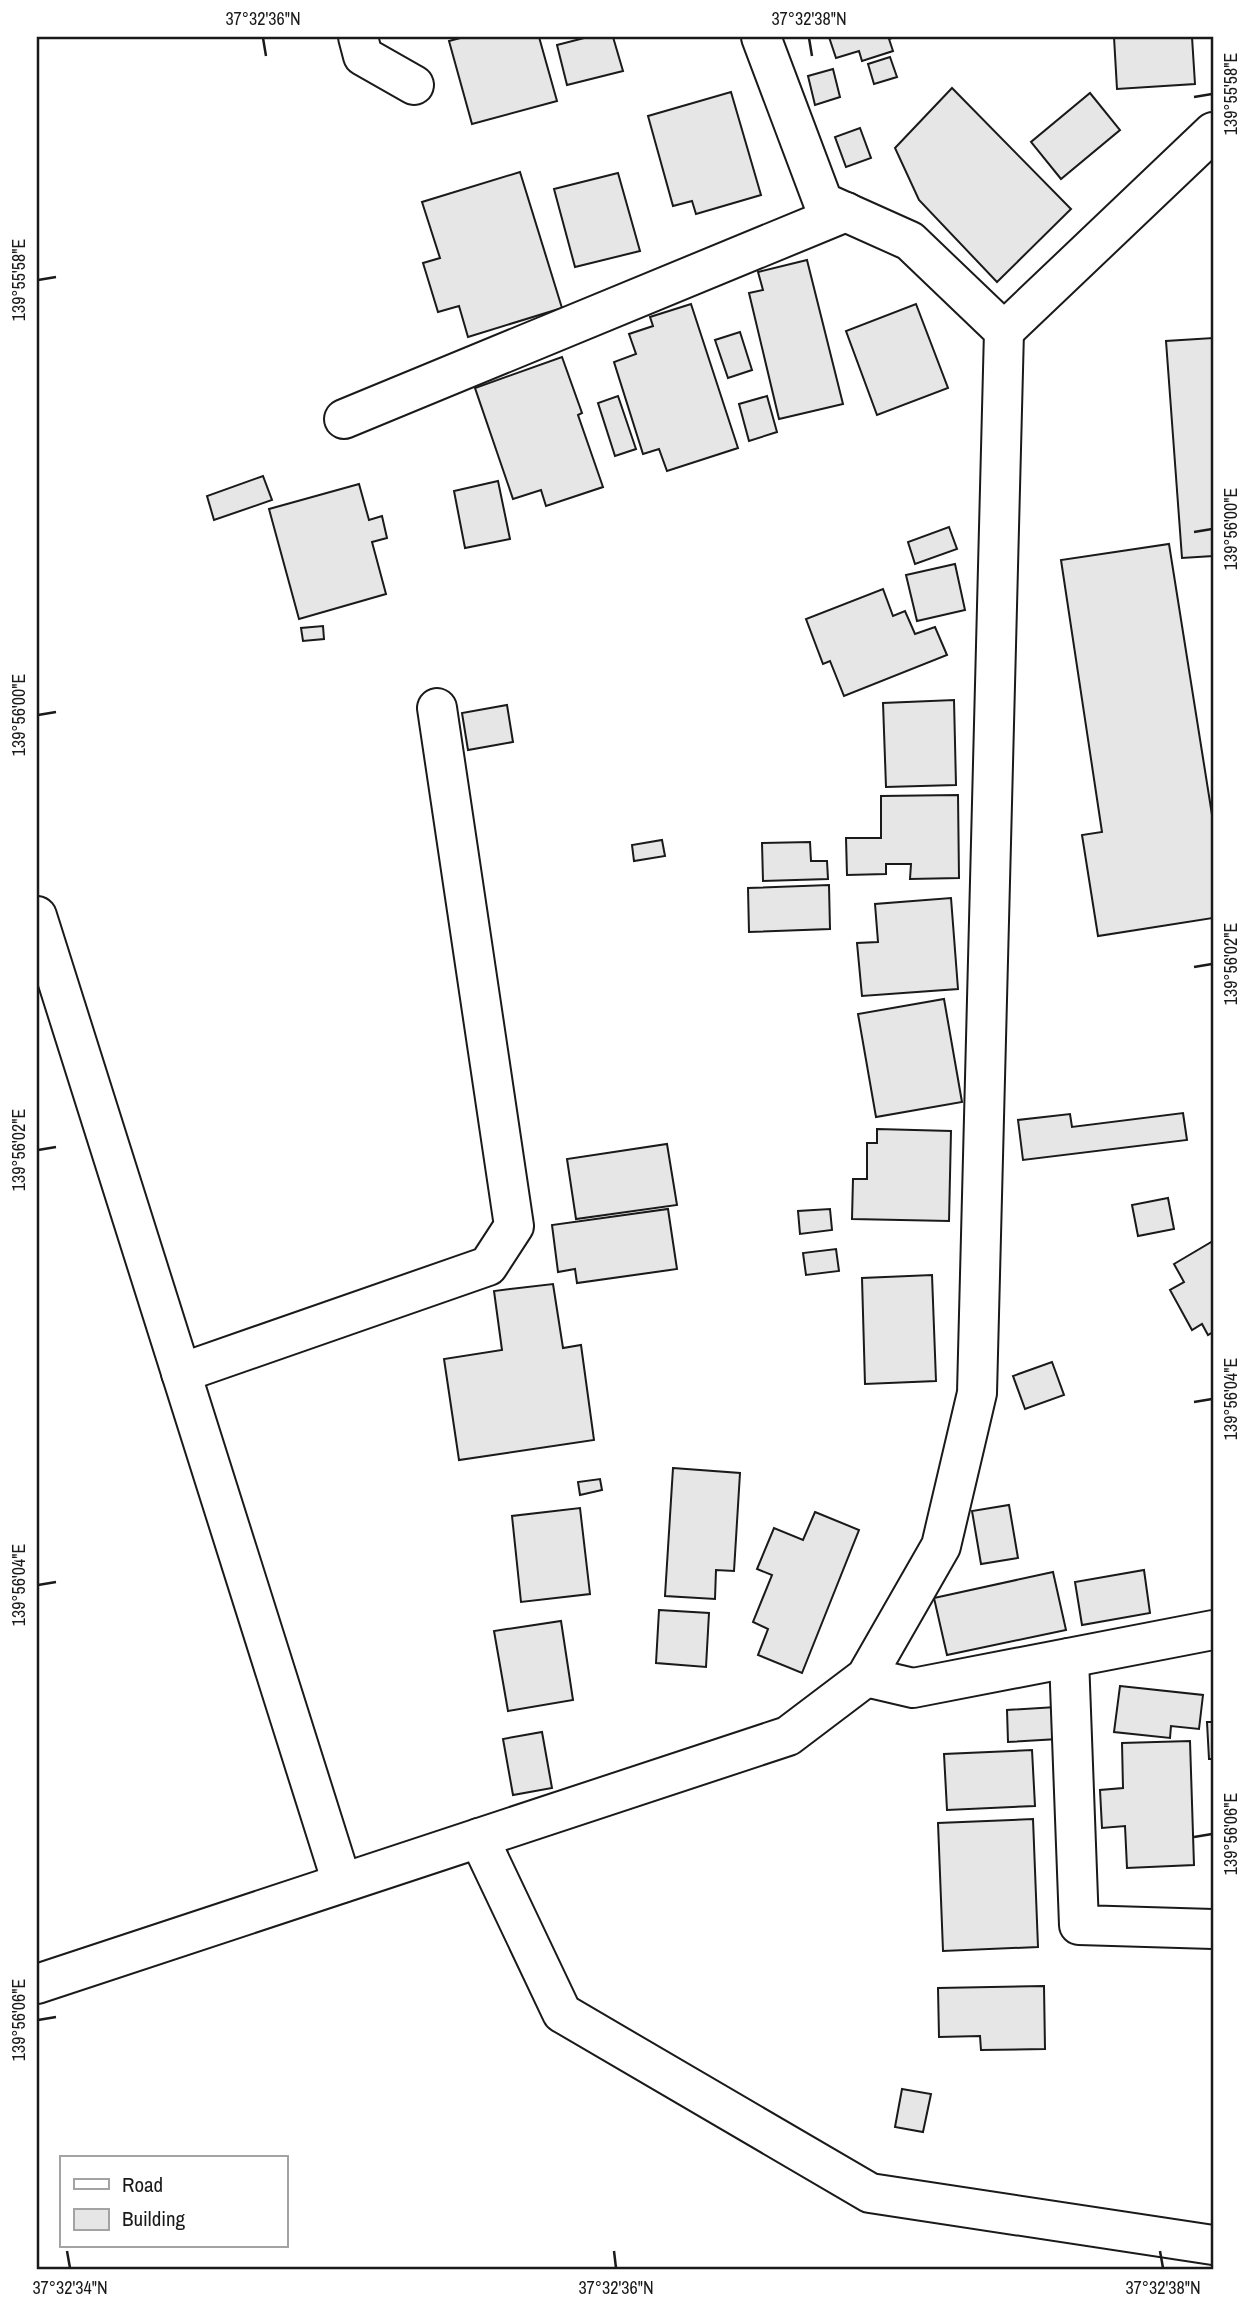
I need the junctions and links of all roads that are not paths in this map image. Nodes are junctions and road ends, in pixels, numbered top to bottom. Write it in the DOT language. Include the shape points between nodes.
graph roads {
  1 [pos="358,37"];
  2 [pos="761,37"];
  3 [pos="414,85"];
  4 [pos="1213,132"];
  5 [pos="846,212"];
  6 [pos="1004,331"];
  7 [pos="344,419"];
  8 [pos="437,708"];
  9 [pos="37,916"];
  10 [pos="181,1373"];
  11 [pos="1213,1630"];
  12 [pos="1069,1658"];
  13 [pos="866,1677"];
  14 [pos="479,1838"];
  15 [pos="342,1883"];
  16 [pos="1213,1929"];
  17 [pos="37,1984"];
  18 [pos="1213,2245"];
  1 -- 3 [label="street" via="363,56"];
  2 -- 5 [label="street" via="823,202"];
  4 -- 6 [label="street"];
  5 -- 6 [label="street" via="909,242"];
  5 -- 7 [label="street"];
  6 -- 13 [label="street" via="977,1394 941,1546"];
  8 -- 10 [label="street" via="514,1226 488,1266"];
  9 -- 10 [label="street"];
  10 -- 15 [label="street"];
  11 -- 12 [label="street"];
  12 -- 13 [label="street" via="913,1688"];
  12 -- 16 [label="street" via="1079,1925"];
  13 -- 14 [label="street" via="788,1736"];
  14 -- 15 [label="street"];
  14 -- 18 [label="street" via="562,2013 870,2193"];
  15 -- 17 [label="street"];
}
